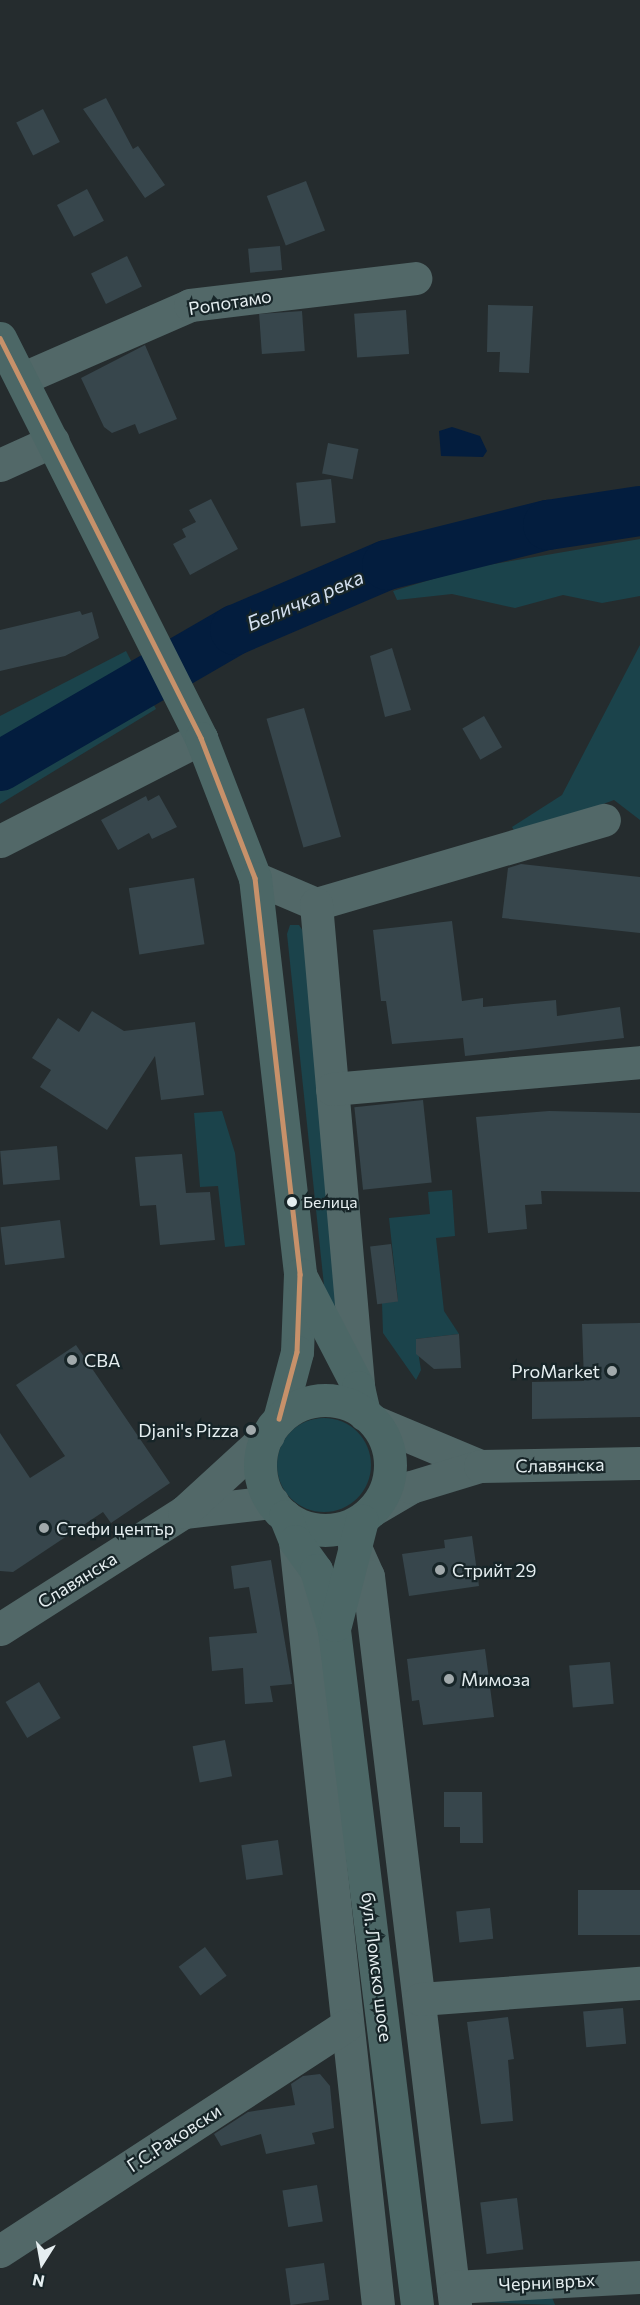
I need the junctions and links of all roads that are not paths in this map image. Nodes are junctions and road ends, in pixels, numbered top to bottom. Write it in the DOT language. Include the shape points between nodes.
graph roads {
  1 [pos="416,278"];
  2 [pos="0,338"];
  3 [pos="21,379"];
  4 [pos="53,441"];
  5 [pos="0,465"];
  6 [pos="201,738"];
  7 [pos="604,820"];
  8 [pos="0,841"];
  9 [pos="255,878"];
  10 [pos="316,904"];
  11 [pos="640,1062"];
  12 [pos="332,1089"];
  13 [pos="300,1274"];
  14 [pos="366,1408"];
  15 [pos="273,1427"];
  16 [pos="640,1463"];
  17 [pos="480,1466"];
  18 [pos="184,1512"];
  19 [pos="284,1520"];
  20 [pos="362,1525"];
  21 [pos="0,1629"];
  22 [pos="334,1630"];
  23 [pos="640,1983"];
  24 [pos="420,2000"];
  25 [pos="347,2025"];
  26 [pos="0,2251"];
  27 [pos="640,2277"];
  28 [pos="454,2296"];
  29 [pos="378,2305"];
  30 [pos="417,2305"];
  1 -- 3 [label="street, Ропотамо" via="190,305"];
  2 -- 3 [label="main road"];
  3 -- 4 [label="main road"];
  4 -- 5 [label="street"];
  4 -- 6 [label="main road"];
  6 -- 8 [label="street"];
  6 -- 9 [label="main road"];
  7 -- 10 [label="street"];
  9 -- 10 [label="street"];
  9 -- 13 [label="main road"];
  10 -- 12 [label="street"];
  11 -- 12 [label="street"];
  12 -- 14 [label="street"];
  13 -- 14 [label="main road"];
  13 -- 15 [label="main road" via="297,1352"];
  14 -- 15 [label="main road" via="319,1400"];
  14 -- 17 [label="street, Славянска"];
  14 -- 20 [label="main road" via="386,1445 390,1468 385,1490"];
  15 -- 18 [label="street, Славянска"];
  15 -- 19 [label="main road" via="260,1471"];
  16 -- 17 [label="street, Славянска"];
  17 -- 20 [label="street, Славянска" via="411,1487"];
  18 -- 19 [label="street, Славянска"];
  18 -- 21 [label="street, Славянска"];
  19 -- 20 [label="main road" via="326,1530"];
  19 -- 22 [label="main road, бул. Ломско шосе" via="316,1570"];
  19 -- 25 [label="street"];
  20 -- 22 [label="main road, бул. Ломско шосе"];
  20 -- 24 [label="street"];
  22 -- 30 [label="main road, бул. Ломско шосе"];
  23 -- 24 [label="street"];
  24 -- 28 [label="street"];
  25 -- 26 [label="street, Г.С.Раковски"];
  25 -- 29 [label="street"];
  27 -- 28 [label="street, Черни връх"];
}
